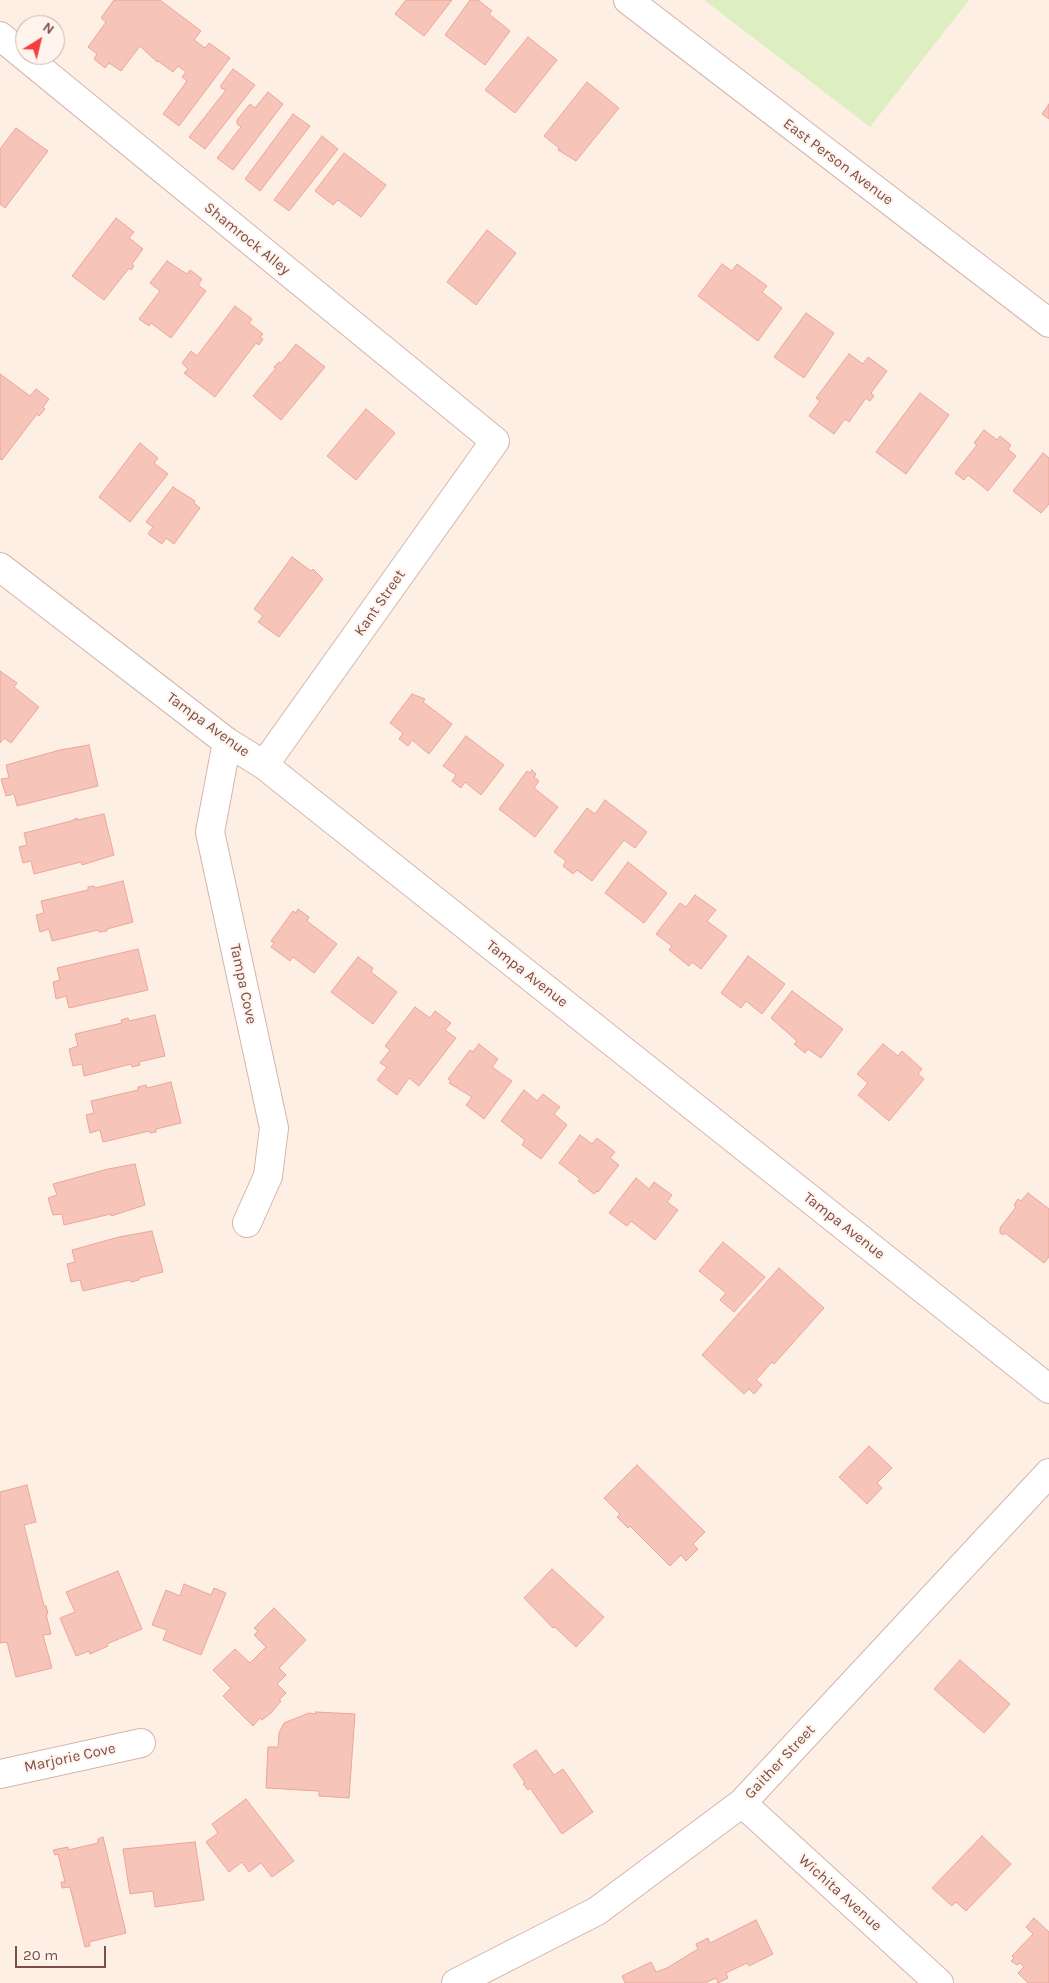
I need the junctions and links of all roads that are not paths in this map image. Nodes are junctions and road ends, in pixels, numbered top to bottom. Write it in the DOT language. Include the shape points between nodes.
graph roads {
  1 [pos="628,0"];
  2 [pos="0,36"];
  3 [pos="1049,323"];
  4 [pos="494,441"];
  5 [pos="0,567"];
  6 [pos="227,742"];
  7 [pos="264,765"];
  8 [pos="247,1223"];
  9 [pos="1049,1389"];
  10 [pos="1049,1473"];
  11 [pos="141,1743"];
  12 [pos="0,1774"];
  13 [pos="742,1803"];
  14 [pos="456,1983"];
  15 [pos="939,1983"];
  1 -- 3 [label="street, East Person Avenue"];
  2 -- 4 [label="street, Shamrock Alley"];
  4 -- 7 [label="street, Kant Street"];
  5 -- 6 [label="street, Tampa Avenue"];
  6 -- 7 [label="street, Tampa Avenue"];
  6 -- 8 [label="street, Tampa Cove" via="210,832 274,1128 268,1176"];
  7 -- 9 [label="street, Tampa Avenue"];
  10 -- 13 [label="street, Gaither Street"];
  11 -- 12 [label="street, Marjorie Cove"];
  13 -- 14 [label="street, Gaither Street" via="597,1911"];
  13 -- 15 [label="street, Wichita Avenue"];
}
